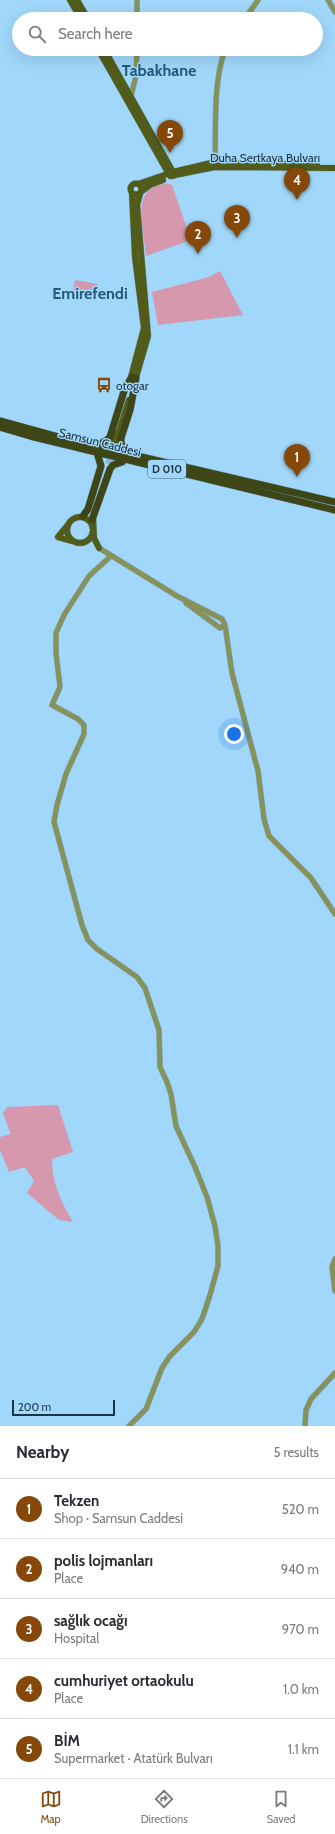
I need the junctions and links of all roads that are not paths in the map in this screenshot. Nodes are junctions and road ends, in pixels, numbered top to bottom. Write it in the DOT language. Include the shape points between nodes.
graph roads {
  1 [pos="70,0"];
  2 [pos="77,0"];
  3 [pos="138,0"];
  4 [pos="258,0"];
  5 [pos="328,0"];
  6 [pos="77,12"];
  7 [pos="84,12"];
  8 [pos="137,12"];
  9 [pos="249,12"];
  10 [pos="335,12"];
  11 [pos="102,56"];
  12 [pos="108,56"];
  13 [pos="137,56"];
  14 [pos="223,56"];
  15 [pos="129,98"];
  16 [pos="215,164"];
  17 [pos="247,164"];
  18 [pos="335,164"];
  19 [pos="335,168"];
  20 [pos="171,174"];
  21 [pos="138,184"];
  22 [pos="132,193"];
  23 [pos="141,193"];
  24 [pos="134,378"];
  25 [pos="0,421"];
  26 [pos="0,427"];
  27 [pos="30,433"];
  28 [pos="100,444"];
  29 [pos="113,444"];
  30 [pos="125,450"];
  31 [pos="98,456"];
  32 [pos="122,462"];
  33 [pos="197,474"];
  34 [pos="335,502"];
  35 [pos="335,510"];
  36 [pos="80,517"];
  37 [pos="92,520"];
  38 [pos="70,522"];
  39 [pos="92,529"];
  40 [pos="76,542"];
  41 [pos="99,548"];
  42 [pos="111,556"];
  43 [pos="175,595"];
  44 [pos="224,625"];
  45 [pos="335,914"];
  46 [pos="335,1259"];
  47 [pos="335,1291"];
  48 [pos="335,1373"];
  49 [pos="129,1426"];
  50 [pos="304,1426"];
  1 -- 6 [label="main road"];
  2 -- 7 [label="main road"];
  3 -- 8 [label="street"];
  4 -- 9 [label="street"];
  5 -- 10 [label="street"];
  11 -- 15 [label="main road"];
  12 -- 15 [label="main road"];
  13 -- 15 [label="street" via="136,76"];
  14 -- 16 [label="street" via="217,93"];
  15 -- 20 [label="main road"];
  16 -- 17 [label="main road, Duha Sertkaya Bulvarı"];
  16 -- 20 [label="main road, Duha Sertkaya Bulvarı"];
  17 -- 18 [label="main road"];
  17 -- 19 [label="main road, Duha Sertkaya Bulvarı"];
  20 -- 21 [label="main road"];
  20 -- 23 [label="main road"];
  21 -- 22 [label="main road" via="132,186"];
  21 -- 23 [label="main road" via="141,185"];
  22 -- 23 [label="main road"];
  22 -- 24 [label="main road" via="135,257 144,328"];
  23 -- 24 [label="main road" via="137,205 148,336"];
  24 -- 28 [label="highway" via="125,388 110,437"];
  24 -- 29 [label="main road"];
  24 -- 30 [label="highway" via="130,410 121,438"];
  25 -- 27 [label="highway, Samsun Caddesi / D 010"];
  26 -- 27 [label="highway, Samsun Caddesi / D 010"];
  27 -- 28 [label="highway" via="37,428"];
  27 -- 31 [label="highway" via="39,441"];
  27 -- 33 [label="highway, Samsun Caddesi / D 010"];
  28 -- 30 [label="highway"];
  30 -- 33 [label="highway" via="186,465"];
  31 -- 32 [label="highway"];
  31 -- 36 [label="highway" via="101,466 88,509"];
  32 -- 33 [label="highway" via="181,476"];
  32 -- 37 [label="highway" via="110,469"];
  33 -- 34 [label="highway, Samsun Caddesi / D 010"];
  33 -- 35 [label="highway, Samsun Caddesi / D 010"];
  36 -- 37 [label="main road" via="90,510 107,463"];
  36 -- 38 [label="main road"];
  36 -- 39 [label="main road" via="89,521"];
  37 -- 39 [label="main road"];
  38 -- 40 [label="main road" via="68,534"];
  38 -- 40 [label="main road" via="58,537"];
  39 -- 40 [label="main road" via="88,540"];
  39 -- 41 [label="main road"];
  40 -- 41 [label="main road"];
  41 -- 42 [label="street"];
  42 -- 43 [label="street"];
  42 -- 49 [label="street" via="89,576 64,615 56,633 60,687 52,705 78,719 84,725 84,734 66,774 54,822 88,940 137,977 145,988 159,1030 160,1067 171,1094 176,1126 207,1197 218,1246 218,1266 202,1319 194,1332 170,1356 162,1368 146,1408"];
  43 -- 44 [label="street" via="218,616"];
  43 -- 44 [label="street" via="220,628"];
  44 -- 45 [label="street" via="232,673 258,771 264,819 269,836 311,878"];
  46 -- 47 [label="street" via="332,1278"];
  48 -- 50 [label="street" via="311,1399 306,1410"];
}
